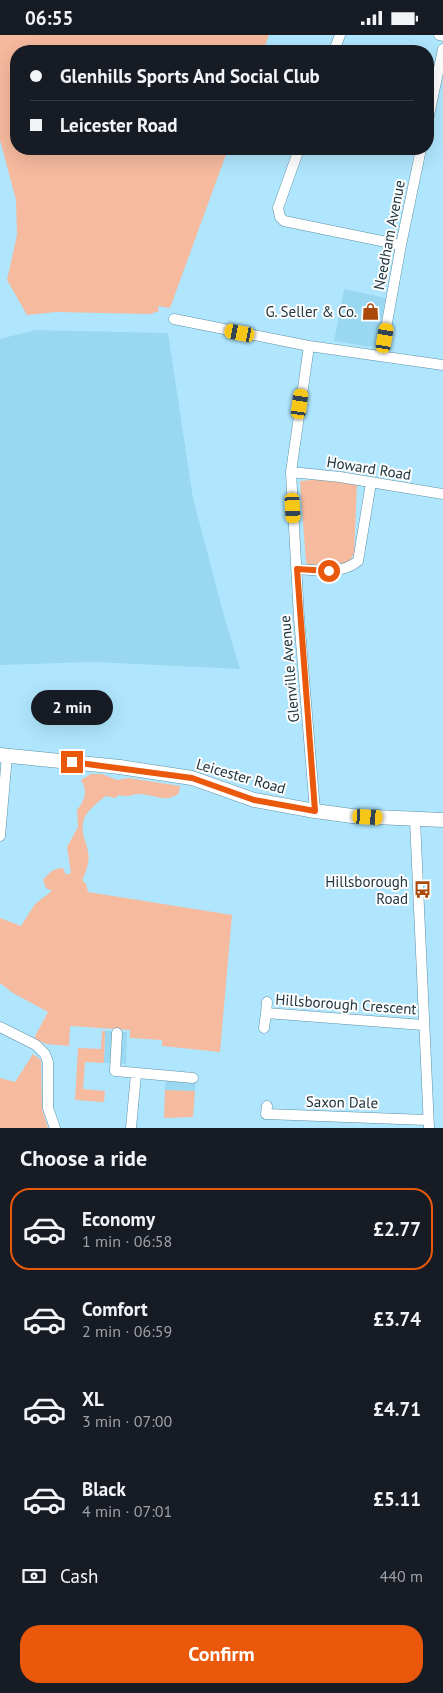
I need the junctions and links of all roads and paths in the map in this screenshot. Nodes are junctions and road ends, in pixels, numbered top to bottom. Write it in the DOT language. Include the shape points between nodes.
graph roads {
  1 [pos="439,35"];
  2 [pos="443,36"];
  3 [pos="443,49"];
  4 [pos="439,82"];
  5 [pos="434,99"];
  6 [pos="297,155"];
  7 [pos="420,155"];
  8 [pos="401,245"];
  9 [pos="174,319"];
  10 [pos="308,346"];
  11 [pos="381,356"];
  12 [pos="443,365"];
  13 [pos="291,472"];
  14 [pos="371,483"];
  15 [pos="443,494"];
  16 [pos="297,569"];
  17 [pos="4,755"];
  18 [pos="315,811"];
  19 [pos="415,820"];
  20 [pos="443,820"];
  21 [pos="0,836"];
  22 [pos="267,1002"];
  23 [pos="266,1013"];
  24 [pos="423,1025"];
  25 [pos="0,1027"];
  26 [pos="264,1028"];
  27 [pos="118,1033"];
  28 [pos="136,1075"];
  29 [pos="193,1079"];
  30 [pos="267,1106"];
  31 [pos="428,1124"];
  32 [pos="54,1128"];
  33 [pos="131,1128"];
  1 -- 2 [label="street"];
  3 -- 4 [label="street"];
  4 -- 5 [label="street"];
  6 -- 8 [label="street" via="278,208 284,221"];
  7 -- 8 [label="street, Needham Avenue"];
  8 -- 11 [label="street, Needham Avenue"];
  9 -- 10 [label="street"];
  10 -- 11 [label="street"];
  10 -- 13 [label="street, Glenville Avenue"];
  11 -- 12 [label="street"];
  13 -- 14 [label="street, Howard Road"];
  13 -- 16 [label="street, Glenville Avenue"];
  14 -- 15 [label="street, Howard Road"];
  14 -- 16 [label="street" via="358,561 349,568 329,571"];
  16 -- 18 [label="street, Glenville Avenue"];
  17 -- 18 [label="main road, Leicester Road" via="192,778 254,800"];
  17 -- 21 [label="street"];
  18 -- 19 [label="main road, Leicester Road"];
  19 -- 20 [label="main road, Leicester Road"];
  19 -- 24 [label="street"];
  22 -- 23 [label="street, Hillsborough Crescent"];
  23 -- 24 [label="street, Hillsborough Crescent"];
  23 -- 26 [label="street, Hillsborough Crescent"];
  24 -- 31 [label="street"];
  25 -- 32 [label="street" via="40,1047 45,1054 48,1062 48,1108"];
  27 -- 28 [label="street" via="115,1071"];
  28 -- 29 [label="street"];
  28 -- 33 [label="street"];
  30 -- 31 [label="street, Saxon Dale" via="266,1114"];
}
